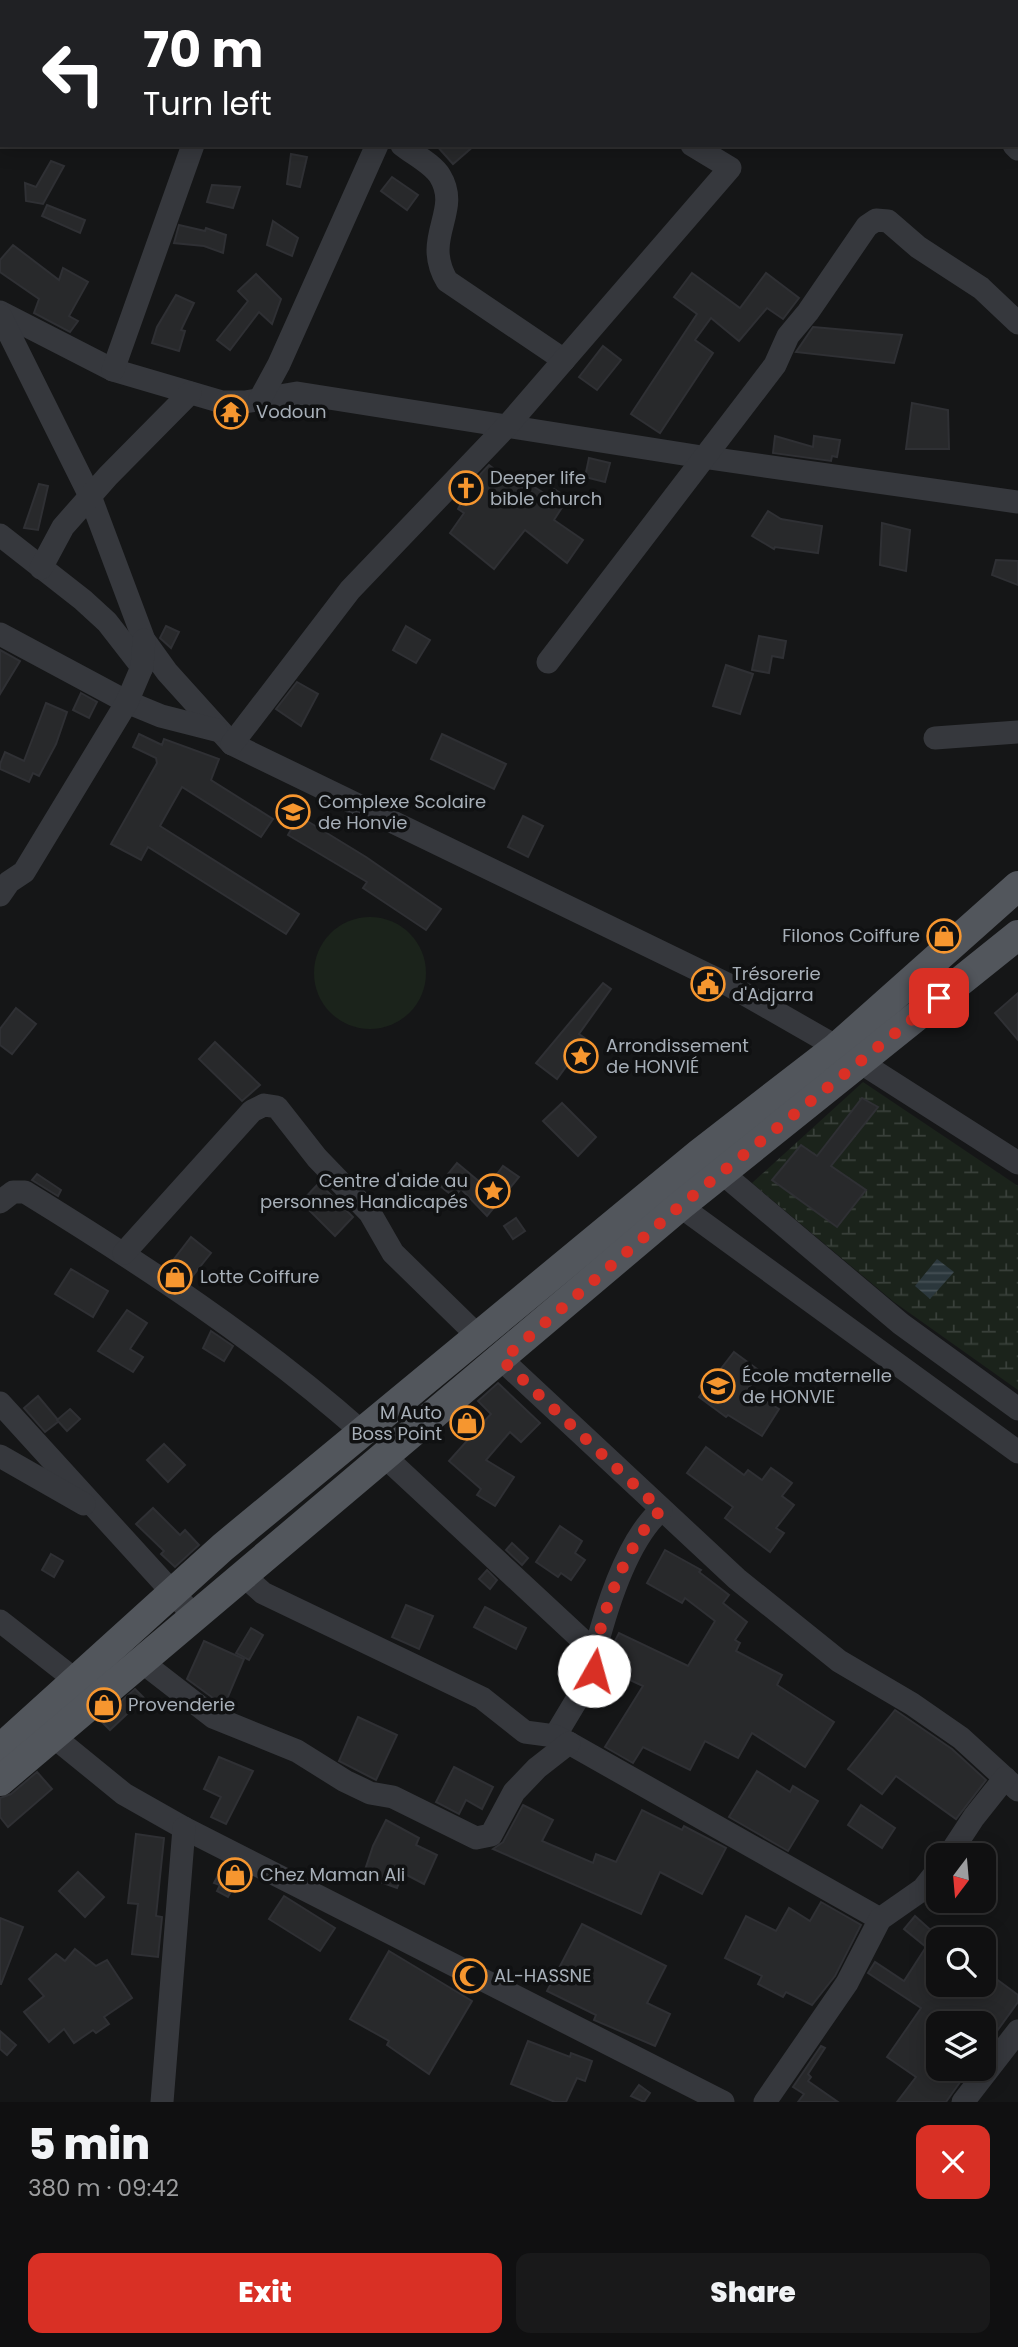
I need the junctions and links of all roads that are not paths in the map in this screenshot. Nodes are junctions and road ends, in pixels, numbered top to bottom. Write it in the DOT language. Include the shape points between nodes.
graph roads {
  1 [pos="192,147"];
  2 [pos="376,147"];
  3 [pos="405,147"];
  4 [pos="695,147"];
  5 [pos="0,314"];
  6 [pos="1018,323"];
  7 [pos="565,360"];
  8 [pos="113,370"];
  9 [pos="190,393"];
  10 [pos="260,399"];
  11 [pos="507,426"];
  12 [pos="702,457"];
  13 [pos="90,496"];
  14 [pos="1018,502"];
  15 [pos="0,535"];
  16 [pos="41,568"];
  17 [pos="0,634"];
  18 [pos="144,640"];
  19 [pos="548,662"];
  20 [pos="142,667"];
  21 [pos="127,702"];
  22 [pos="1018,732"];
  23 [pos="224,737"];
  24 [pos="934,738"];
  25 [pos="3,884"];
  26 [pos="1018,886"];
  27 [pos="1018,935"];
  28 [pos="848,1054"];
  29 [pos="711,1163"];
  30 [pos="1018,1163"];
  31 [pos="671,1196"];
  32 [pos="0,1202"];
  33 [pos="124,1252"];
  34 [pos="901,1324"];
  35 [pos="478,1336"];
  36 [pos="882,1353"];
  37 [pos="502,1360"];
  38 [pos="0,1403"];
  39 [pos="1018,1409"];
  40 [pos="361,1431"];
  41 [pos="1018,1452"];
  42 [pos="383,1455"];
  43 [pos="0,1456"];
  44 [pos="661,1510"];
  45 [pos="102,1514"];
  46 [pos="243,1576"];
  47 [pos="173,1592"];
  48 [pos="195,1617"];
  49 [pos="0,1621"];
  50 [pos="595,1652"];
  51 [pos="142,1662"];
  52 [pos="78,1682"];
  53 [pos="54,1737"];
  54 [pos="562,1740"];
  55 [pos="0,1749"];
  56 [pos="0,1781"];
  57 [pos="1011,1784"];
  58 [pos="184,1828"];
  59 [pos="957,1843"];
  60 [pos="926,1885"];
  61 [pos="880,1919"];
  62 [pos="1018,2031"];
  63 [pos="162,2102"];
  64 [pos="723,2102"];
  65 [pos="765,2102"];
  66 [pos="963,2102"];
  1 -- 8 [label="street"];
  2 -- 10 [label="street"];
  3 -- 7 [label="street" via="439,174 447,191 448,206 436,247 438,266 447,281"];
  4 -- 7 [label="street" via="730,168"];
  5 -- 8 [label="street"];
  5 -- 13 [label="street"];
  6 -- 12 [label="street" via="981,288 918,247 888,221 876,220 798,321 775,365"];
  7 -- 11 [label="street"];
  8 -- 9 [label="street"];
  9 -- 10 [label="street" via="222,402"];
  9 -- 13 [label="street"];
  10 -- 11 [label="street" via="297,393"];
  11 -- 12 [label="street"];
  11 -- 23 [label="street" via="350,590"];
  12 -- 14 [label="street"];
  12 -- 19 [label="street"];
  13 -- 16 [label="street" via="63,527"];
  13 -- 18 [label="street"];
  15 -- 16 [label="street"];
  16 -- 20 [label="street" via="107,622"];
  17 -- 21 [label="street"];
  18 -- 20 [label="street"];
  18 -- 23 [label="street"];
  20 -- 21 [label="street"];
  21 -- 23 [label="street"];
  21 -- 25 [label="street" via="24,872"];
  22 -- 24 [label="street"];
  23 -- 28 [label="street" via="727,984"];
  26 -- 28 [label="main road"];
  27 -- 28 [label="main road"];
  28 -- 29 [label="main road"];
  28 -- 30 [label="street"];
  29 -- 31 [label="main road"];
  29 -- 34 [label="street"];
  31 -- 35 [label="main road"];
  31 -- 36 [label="street"];
  31 -- 37 [label="main road"];
  32 -- 33 [label="street" via="13,1192 25,1192"];
  33 -- 35 [label="street" via="252,1111 264,1105 277,1107 317,1158 370,1213 393,1253"];
  33 -- 40 [label="street" via="204,1308"];
  34 -- 36 [label="street"];
  34 -- 39 [label="street"];
  35 -- 40 [label="main road"];
  36 -- 41 [label="street"];
  37 -- 42 [label="main road"];
  37 -- 44 [label="street"];
  38 -- 45 [label="street"];
  40 -- 47 [label="main road"];
  42 -- 46 [label="main road"];
  42 -- 50 [label="street"];
  43 -- 45 [label="street"];
  44 -- 50 [label="street" via="650,1521 610,1599"];
  44 -- 57 [label="street" via="839,1661 961,1738"];
  45 -- 47 [label="street"];
  46 -- 48 [label="main road"];
  46 -- 54 [label="street" via="263,1593 482,1699 525,1731"];
  47 -- 48 [label="street"];
  47 -- 52 [label="main road"];
  48 -- 51 [label="main road"];
  49 -- 52 [label="street"];
  50 -- 54 [label="street" via="594,1671"];
  51 -- 53 [label="main road"];
  51 -- 54 [label="street" via="213,1717 297,1751 345,1781 393,1797 476,1838 491,1835 514,1791"];
  52 -- 55 [label="main road"];
  53 -- 56 [label="main road"];
  53 -- 58 [label="street" via="124,1794"];
  54 -- 61 [label="street"];
  57 -- 59 [label="street" via="974,1817"];
  58 -- 63 [label="street"];
  58 -- 64 [label="street"];
  60 -- 61 [label="street"];
  61 -- 65 [label="street" via="847,1983"];
  62 -- 66 [label="street"];
}
